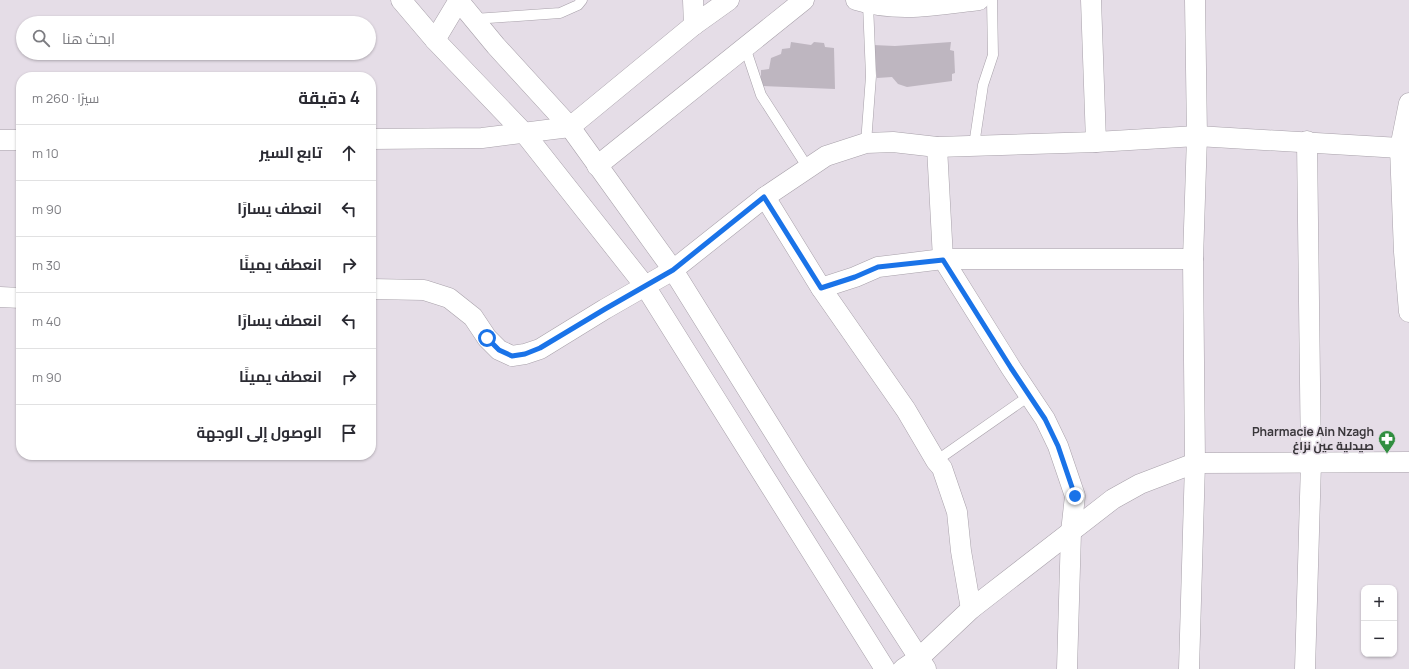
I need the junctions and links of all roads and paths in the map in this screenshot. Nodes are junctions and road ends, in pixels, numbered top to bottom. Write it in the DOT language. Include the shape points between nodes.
graph roads {
  1 [pos="401,0"];
  2 [pos="458,0"];
  3 [pos="582,0"];
  4 [pos="693,0"];
  5 [pos="729,0"];
  6 [pos="804,0"];
  7 [pos="979,0"];
  8 [pos="992,0"];
  9 [pos="1091,0"];
  10 [pos="1194,0"];
  11 [pos="862,2"];
  12 [pos="474,19"];
  13 [pos="694,25"];
  14 [pos="435,40"];
  15 [pos="745,47"];
  16 [pos="1409,103"];
  17 [pos="570,127"];
  18 [pos="525,134"];
  19 [pos="1197,136"];
  20 [pos="376,139"];
  21 [pos="0,140"];
  22 [pos="16,140"];
  23 [pos="1307,141"];
  24 [pos="866,142"];
  25 [pos="1096,142"];
  26 [pos="974,145"];
  27 [pos="937,147"];
  28 [pos="1400,148"];
  29 [pos="597,166"];
  30 [pos="808,168"];
  31 [pos="764,197"];
  32 [pos="943,260"];
  33 [pos="1194,260"];
  34 [pos="673,270"];
  35 [pos="645,286"];
  36 [pos="821,288"];
  37 [pos="376,289"];
  38 [pos="0,297"];
  39 [pos="16,298"];
  40 [pos="1409,312"];
  41 [pos="1029,396"];
  42 [pos="936,462"];
  43 [pos="1194,462"];
  44 [pos="1409,462"];
  45 [pos="1311,463"];
  46 [pos="1071,532"];
  47 [pos="971,609"];
  48 [pos="923,663"];
  49 [pos="885,669"];
  50 [pos="903,669"];
  51 [pos="1067,669"];
  52 [pos="1189,669"];
  53 [pos="1305,669"];
  1 -- 14 [label="street"];
  2 -- 12 [label="street"];
  2 -- 14 [label="street"];
  3 -- 12 [label="lane" via="578,5 560,13"];
  4 -- 13 [label="street"];
  5 -- 13 [label="street"];
  6 -- 15 [label="street"];
  7 -- 11 [label="street" via="911,8 875,6"];
  8 -- 26 [label="lane" via="993,54 983,85"];
  9 -- 25 [label="street"];
  10 -- 19 [label="street"];
  11 -- 24 [label="lane" via="871,76"];
  12 -- 17 [label="street"];
  13 -- 17 [label="street"];
  14 -- 18 [label="street"];
  15 -- 29 [label="street"];
  15 -- 30 [label="lane" via="761,95"];
  16 -- 28 [label="street"];
  17 -- 18 [label="street"];
  17 -- 29 [label="street"];
  18 -- 20 [label="street" via="482,138"];
  18 -- 35 [label="street"];
  19 -- 23 [label="street"];
  19 -- 25 [label="street"];
  19 -- 33 [label="street"];
  21 -- 22 [label="street"];
  23 -- 28 [label="street"];
  23 -- 45 [label="street"];
  24 -- 27 [label="street"];
  24 -- 30 [label="street" via="826,156"];
  25 -- 26 [label="street"];
  26 -- 27 [label="street"];
  27 -- 32 [label="street"];
  28 -- 40 [label="street"];
  29 -- 34 [label="street"];
  30 -- 31 [label="street"];
  31 -- 34 [label="street"];
  31 -- 36 [label="street"];
  32 -- 33 [label="street"];
  32 -- 36 [label="street" via="878,267"];
  32 -- 41 [label="street"];
  33 -- 43 [label="street"];
  34 -- 35 [label="street"];
  34 -- 48 [label="street" via="797,469"];
  35 -- 37 [label="street" via="540,348 512,356 492,344 473,317 449,298 424,290"];
  35 -- 49 [label="street"];
  36 -- 42 [label="street" via="906,410"];
  38 -- 39 [label="street"];
  41 -- 42 [label="lane"];
  41 -- 46 [label="street" via="1045,419 1069,475 1075,496"];
  42 -- 47 [label="street" via="942,468 957,512"];
  43 -- 45 [label="street"];
  43 -- 46 [label="street" via="1120,495"];
  43 -- 52 [label="street"];
  44 -- 45 [label="street"];
  45 -- 53 [label="street"];
  46 -- 47 [label="street"];
  46 -- 51 [label="street"];
  47 -- 48 [label="street"];
  48 -- 50 [label="street"];
}
